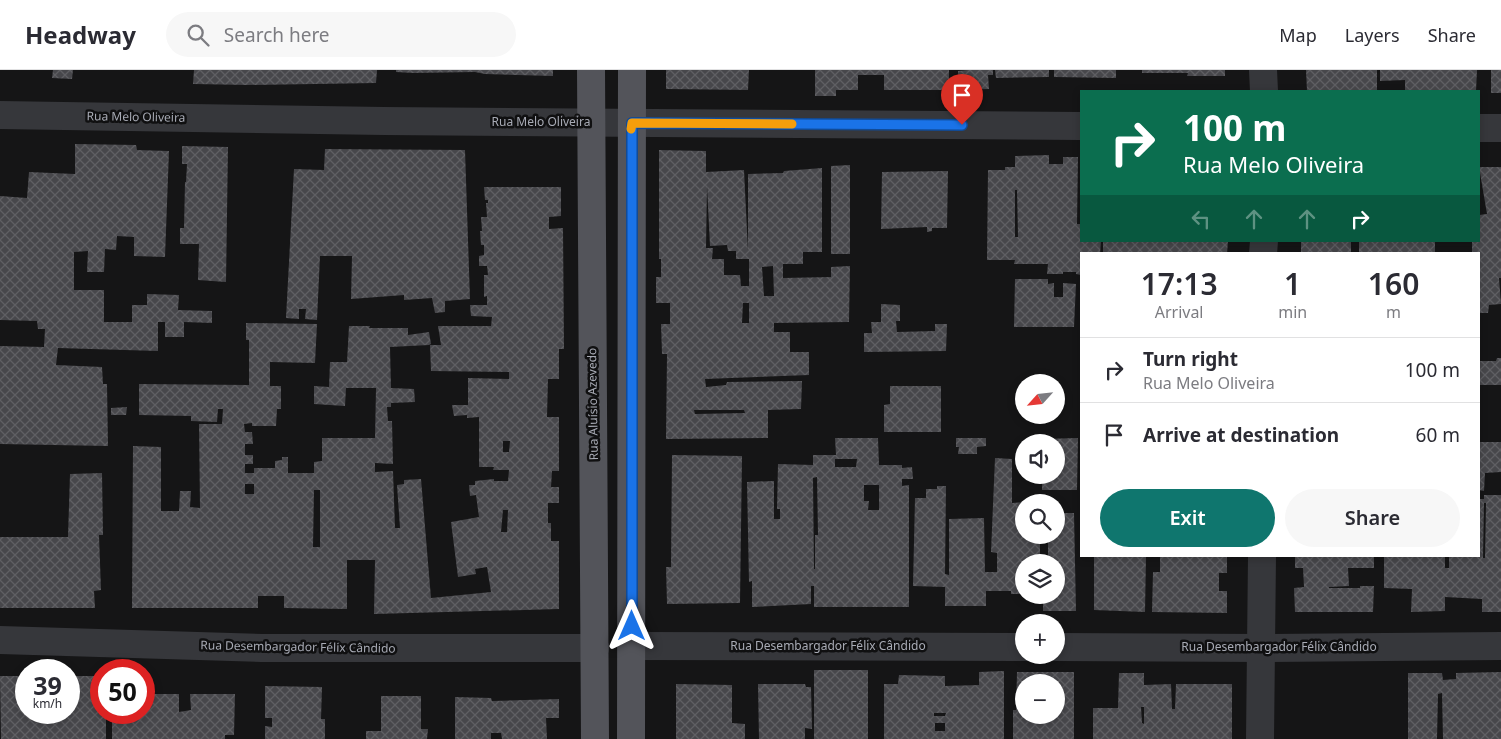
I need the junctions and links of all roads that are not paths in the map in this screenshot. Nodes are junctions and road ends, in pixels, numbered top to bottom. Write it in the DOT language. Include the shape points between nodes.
graph roads {
  1 [pos="591,70"];
  2 [pos="632,70"];
  3 [pos="1263,70"];
  4 [pos="1264,90"];
  5 [pos="0,115"];
  6 [pos="591,122"];
  7 [pos="632,123"];
  8 [pos="1080,126"];
  9 [pos="1480,128"];
  10 [pos="1501,128"];
  11 [pos="1262,557"];
  12 [pos="0,640"];
  13 [pos="632,646"];
  14 [pos="1501,646"];
  15 [pos="1015,647"];
  16 [pos="1065,647"];
  17 [pos="596,648"];
  18 [pos="1261,648"];
  19 [pos="595,739"];
  20 [pos="631,739"];
  21 [pos="1260,739"];
  1 -- 6 [label="main road, Rua Aluísio Azevedo"];
  2 -- 7 [label="main road"];
  3 -- 4 [label="street"];
  5 -- 6 [label="street, Rua Melo Oliveira"];
  6 -- 7 [label="street, Rua Melo Oliveira"];
  6 -- 17 [label="main road, Rua Aluísio Azevedo"];
  7 -- 8 [label="street, Rua Melo Oliveira"];
  7 -- 13 [label="main road"];
  9 -- 10 [label="street"];
  11 -- 18 [label="street"];
  12 -- 17 [label="street, Rua Desembargador Félix Cândido" via="262,648"];
  13 -- 15 [label="street, Rua Desembargador Félix Cândido"];
  13 -- 20 [label="main road"];
  14 -- 18 [label="street, Rua Desembargador Félix Cândido"];
  16 -- 18 [label="street, Rua Desembargador Félix Cândido"];
  17 -- 19 [label="main road, Rua Aluísio Azevedo"];
  18 -- 21 [label="street"];
}
